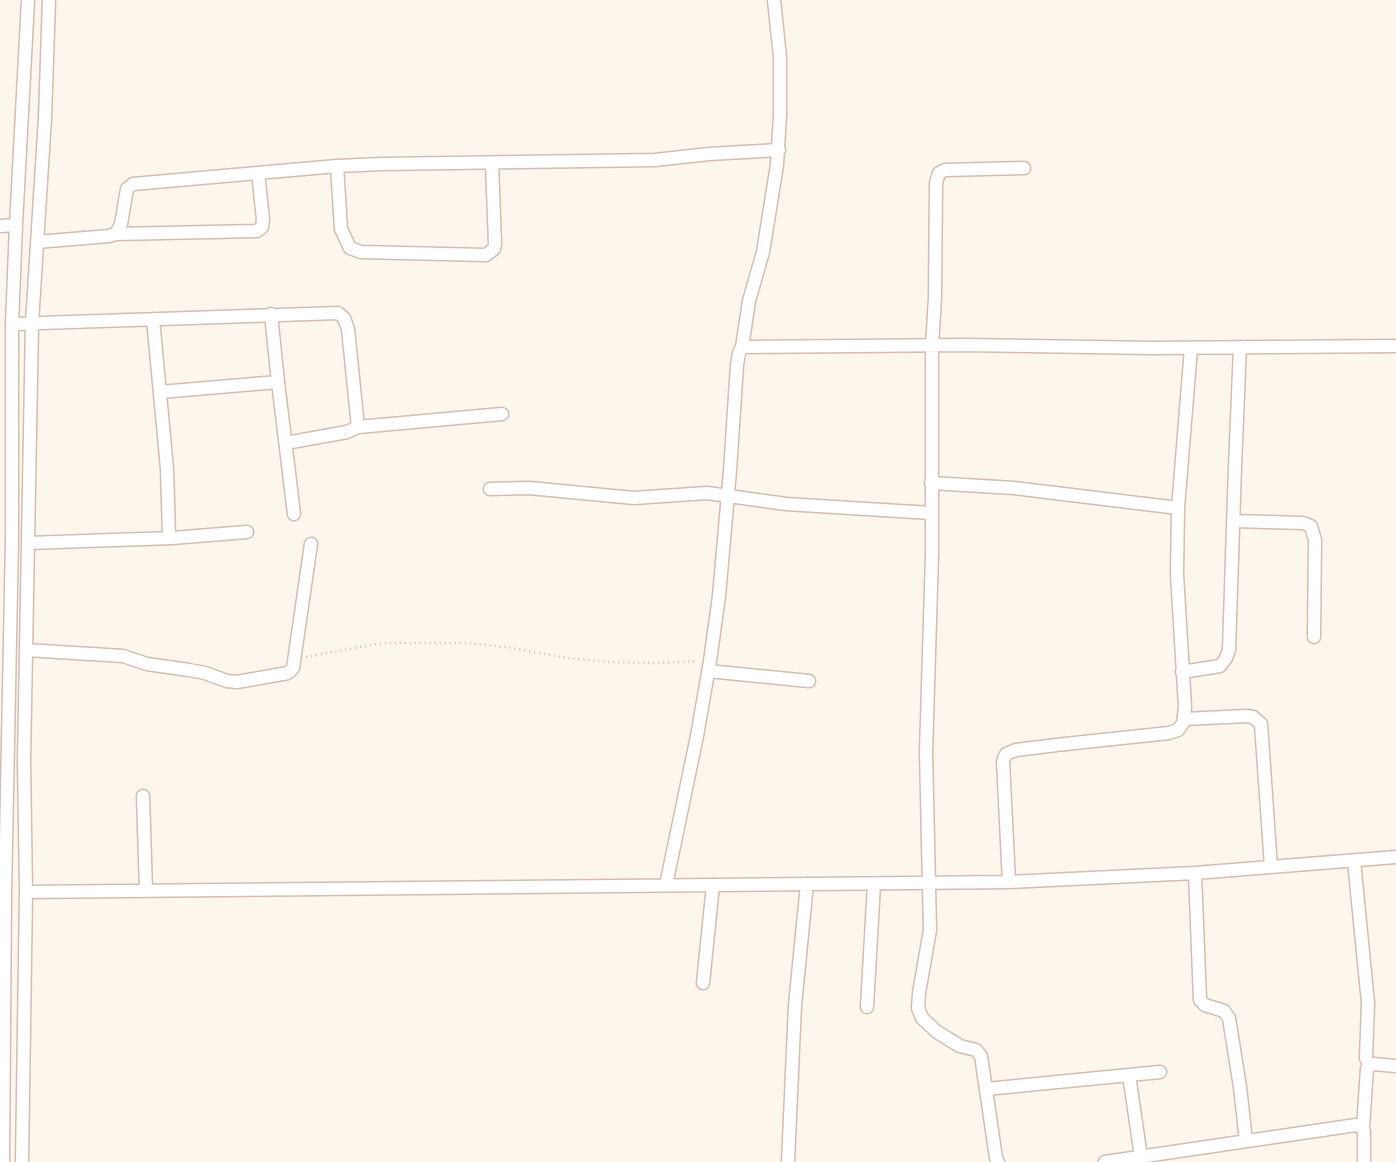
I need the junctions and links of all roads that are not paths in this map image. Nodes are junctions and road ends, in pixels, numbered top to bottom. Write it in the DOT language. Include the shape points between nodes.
graph roads {
  1 [pos="28,0"];
  2 [pos="49,0"];
  3 [pos="774,0"];
  4 [pos="779,150"];
  5 [pos="492,163"];
  6 [pos="337,166"];
  7 [pos="1024,168"];
  8 [pos="258,173"];
  9 [pos="16,225"];
  10 [pos="0,226"];
  11 [pos="116,234"];
  12 [pos="37,242"];
  13 [pos="271,314"];
  14 [pos="152,319"];
  15 [pos="32,323"];
  16 [pos="12,324"];
  17 [pos="932,346"];
  18 [pos="1396,346"];
  19 [pos="742,347"];
  20 [pos="1192,348"];
  21 [pos="1240,348"];
  22 [pos="278,382"];
  23 [pos="160,392"];
  24 [pos="502,414"];
  25 [pos="358,427"];
  26 [pos="6,432"];
  27 [pos="286,442"];
  28 [pos="931,483"];
  29 [pos="490,489"];
  30 [pos="728,496"];
  31 [pos="1178,508"];
  32 [pos="931,513"];
  33 [pos="294,514"];
  34 [pos="1234,521"];
  35 [pos="247,532"];
  36 [pos="6,538"];
  37 [pos="172,538"];
  38 [pos="28,543"];
  39 [pos="311,544"];
  40 [pos="1314,637"];
  41 [pos="26,650"];
  42 [pos="709,666"];
  43 [pos="1182,672"];
  44 [pos="809,681"];
  45 [pos="1184,719"];
  46 [pos="143,796"];
  47 [pos="1396,857"];
  48 [pos="1354,861"];
  49 [pos="1271,867"];
  50 [pos="1195,873"];
  51 [pos="1009,882"];
  52 [pos="807,884"];
  53 [pos="874,884"];
  54 [pos="928,884"];
  55 [pos="666,885"];
  56 [pos="713,885"];
  57 [pos="146,891"];
  58 [pos="26,892"];
  59 [pos="703,983"];
  60 [pos="867,1007"];
  61 [pos="1396,1066"];
  62 [pos="1363,1070"];
  63 [pos="1160,1072"];
  64 [pos="1129,1075"];
  65 [pos="986,1089"];
  66 [pos="1362,1128"];
  67 [pos="1246,1141"];
  68 [pos="1141,1157"];
  69 [pos="3,1162"];
  70 [pos="22,1162"];
  71 [pos="788,1162"];
  72 [pos="998,1162"];
  73 [pos="1105,1162"];
  74 [pos="1364,1162"];
  1 -- 9 [label="street"];
  2 -- 12 [label="street"];
  3 -- 4 [label="street" via="780,57"];
  4 -- 5 [label="street" via="655,160"];
  4 -- 19 [label="street" via="763,252"];
  5 -- 6 [label="street"];
  5 -- 6 [label="street" via="495,244 486,255 361,252 350,248 341,229"];
  6 -- 8 [label="street"];
  7 -- 17 [label="street" via="945,170 937,176"];
  8 -- 11 [label="street" via="130,185"];
  8 -- 11 [label="street" via="263,220 257,231"];
  9 -- 10 [label="street"];
  9 -- 16 [label="street"];
  11 -- 12 [label="street"];
  12 -- 15 [label="street"];
  13 -- 14 [label="street"];
  13 -- 22 [label="street"];
  13 -- 25 [label="street" via="334,313 344,318 348,329"];
  14 -- 15 [label="street"];
  14 -- 23 [label="street"];
  15 -- 16 [label="street"];
  15 -- 38 [label="street"];
  16 -- 26 [label="street"];
  17 -- 19 [label="street"];
  17 -- 20 [label="street"];
  17 -- 28 [label="street"];
  18 -- 21 [label="street"];
  19 -- 30 [label="street" via="737,365"];
  20 -- 21 [label="street"];
  20 -- 31 [label="street"];
  21 -- 34 [label="street"];
  22 -- 23 [label="street"];
  22 -- 27 [label="street"];
  23 -- 37 [label="street" via="168,469 169,535"];
  24 -- 25 [label="street"];
  25 -- 27 [label="street"];
  26 -- 36 [label="street"];
  27 -- 33 [label="street"];
  28 -- 31 [label="street" via="1054,492"];
  28 -- 32 [label="street"];
  29 -- 30 [label="street" via="528,488 634,498"];
  30 -- 32 [label="street" via="786,504"];
  30 -- 42 [label="street"];
  31 -- 43 [label="street" via="1177,574"];
  32 -- 54 [label="street" via="926,752"];
  34 -- 40 [label="street" via="1303,523 1310,526 1315,540"];
  34 -- 43 [label="street" via="1229,650 1220,666"];
  35 -- 37 [label="street"];
  36 -- 69 [label="street"];
  37 -- 38 [label="street"];
  38 -- 41 [label="street"];
  39 -- 41 [label="street" via="293,668 288,673 237,682 123,656"];
  41 -- 58 [label="street"];
  42 -- 44 [label="street"];
  42 -- 55 [label="street"];
  43 -- 45 [label="street"];
  45 -- 49 [label="street" via="1247,716 1261,724"];
  45 -- 51 [label="street" via="1174,732 1016,750 1006,754 1003,761"];
  46 -- 57 [label="street"];
  47 -- 48 [label="street"];
  48 -- 49 [label="street"];
  48 -- 62 [label="street" via="1368,1002"];
  49 -- 50 [label="street"];
  50 -- 51 [label="street"];
  50 -- 67 [label="street" via="1200,1000 1224,1011 1228,1018"];
  51 -- 54 [label="street"];
  52 -- 53 [label="street"];
  52 -- 56 [label="street"];
  52 -- 71 [label="street" via="794,1014"];
  53 -- 54 [label="street"];
  53 -- 60 [label="street"];
  54 -- 65 [label="street" via="930,930 918,1008 922,1018 938,1032 960,1046 976,1050 981,1056"];
  55 -- 56 [label="street"];
  55 -- 57 [label="street"];
  56 -- 59 [label="street"];
  57 -- 58 [label="street"];
  58 -- 70 [label="street"];
  61 -- 62 [label="street" via="1373,1064"];
  62 -- 66 [label="street"];
  63 -- 64 [label="street"];
  64 -- 65 [label="street"];
  64 -- 68 [label="street"];
  65 -- 72 [label="street"];
  66 -- 67 [label="street" via="1343,1126"];
  66 -- 74 [label="street"];
  67 -- 68 [label="street"];
  68 -- 73 [label="street"];
}
